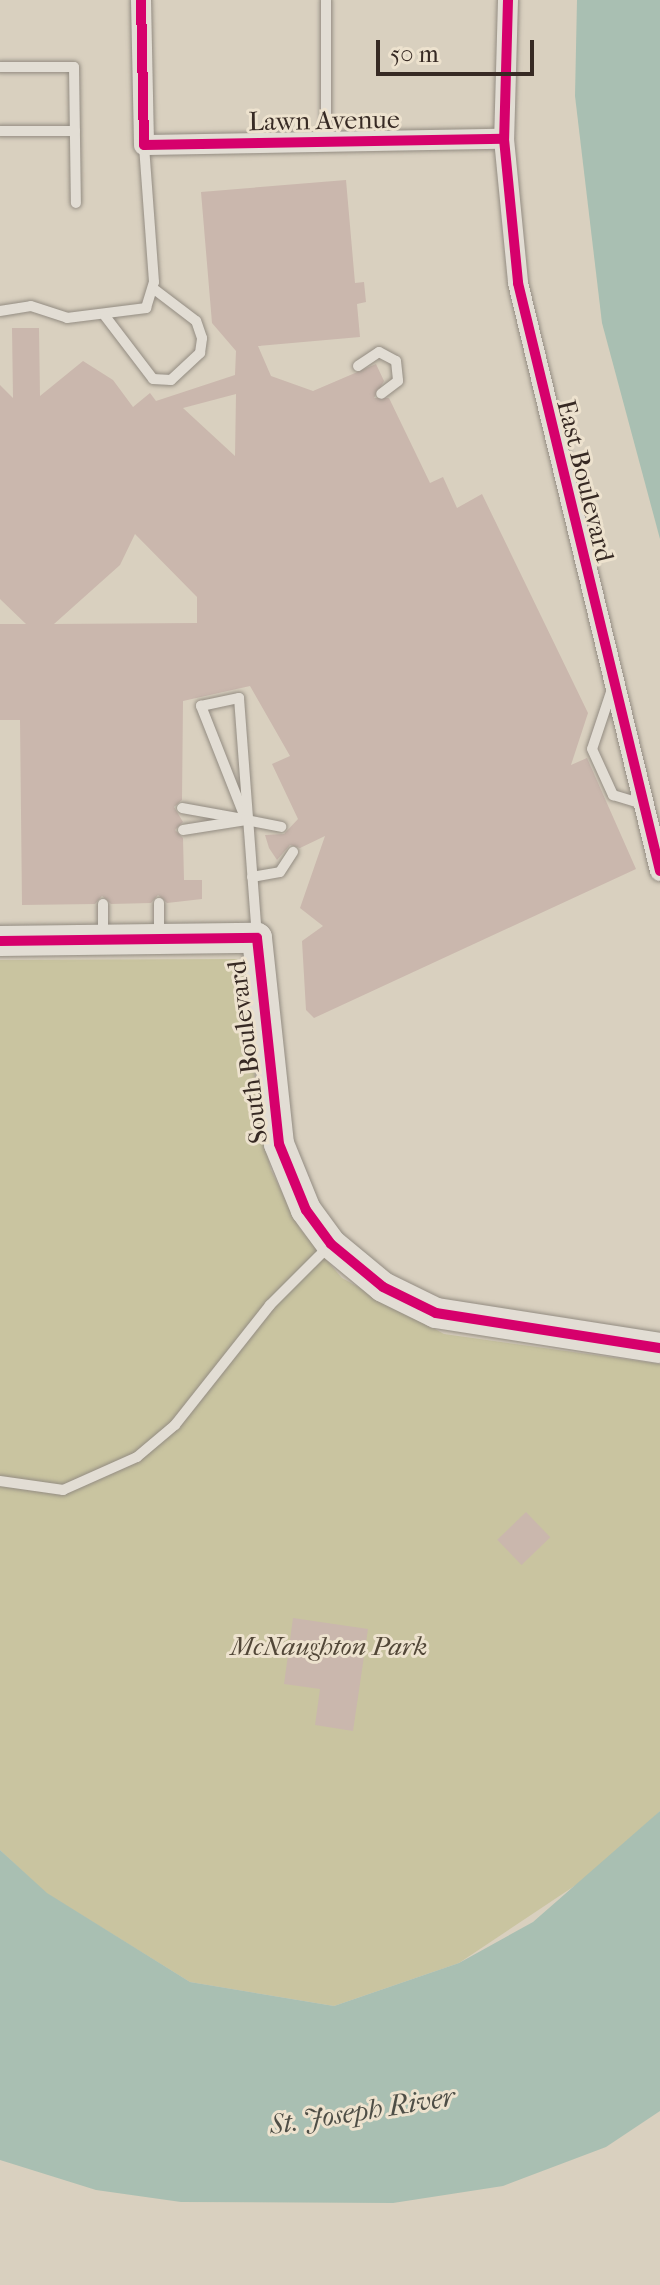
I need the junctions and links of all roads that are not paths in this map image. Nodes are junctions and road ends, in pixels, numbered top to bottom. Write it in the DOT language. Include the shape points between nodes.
graph roads {
  1 [pos="141,0"];
  2 [pos="326,0"];
  3 [pos="508,0"];
  4 [pos="0,67"];
  5 [pos="0,131"];
  6 [pos="75,131"];
  7 [pos="504,139"];
  8 [pos="326,143"];
  9 [pos="144,145"];
  10 [pos="76,203"];
  11 [pos="154,289"];
  12 [pos="0,311"];
  13 [pos="105,316"];
  14 [pos="358,366"];
  15 [pos="381,394"];
  16 [pos="613,684"];
  17 [pos="643,804"];
  18 [pos="182,808"];
  19 [pos="246,820"];
  20 [pos="281,827"];
  21 [pos="183,830"];
  22 [pos="293,852"];
  23 [pos="660,871"];
  24 [pos="252,877"];
  25 [pos="159,903"];
  26 [pos="103,904"];
  27 [pos="257,938"];
  28 [pos="103,939"];
  29 [pos="159,939"];
  30 [pos="0,941"];
  31 [pos="331,1244"];
  32 [pos="660,1348"];
  33 [pos="0,1481"];
  1 -- 9 [label="street"];
  2 -- 8 [label="lane"];
  3 -- 7 [label="street, East Boulevard"];
  4 -- 6 [label="lane" via="74,67"];
  5 -- 6 [label="lane"];
  6 -- 10 [label="lane"];
  7 -- 8 [label="street, Lawn Avenue"];
  7 -- 16 [label="street, East Boulevard" via="518,283"];
  8 -- 9 [label="street, Lawn Avenue"];
  9 -- 11 [label="lane"];
  11 -- 13 [label="lane" via="139,313"];
  11 -- 13 [label="lane" via="196,321 202,338 200,353 171,380 153,379"];
  12 -- 13 [label="lane" via="31,306 67,318"];
  14 -- 15 [label="lane" via="379,352 396,361 398,381"];
  16 -- 17 [label="street, East Boulevard"];
  16 -- 17 [label="lane" via="592,749 613,795"];
  17 -- 23 [label="street, East Boulevard"];
  18 -- 19 [label="lane"];
  19 -- 19 [label="lane" via="239,698 201,706 229,785"];
  19 -- 20 [label="lane"];
  19 -- 21 [label="lane"];
  19 -- 24 [label="lane"];
  22 -- 24 [label="lane" via="280,872"];
  24 -- 27 [label="lane"];
  25 -- 29 [label="lane"];
  26 -- 28 [label="lane"];
  27 -- 29 [label="street, South Boulevard"];
  27 -- 31 [label="street, South Boulevard" via="279,1144 306,1210"];
  28 -- 29 [label="street, South Boulevard"];
  28 -- 30 [label="street, South Boulevard"];
  31 -- 32 [label="street, South Boulevard" via="383,1287 436,1313"];
  31 -- 33 [label="lane" via="270,1305 175,1425 137,1457 63,1490"];
}
